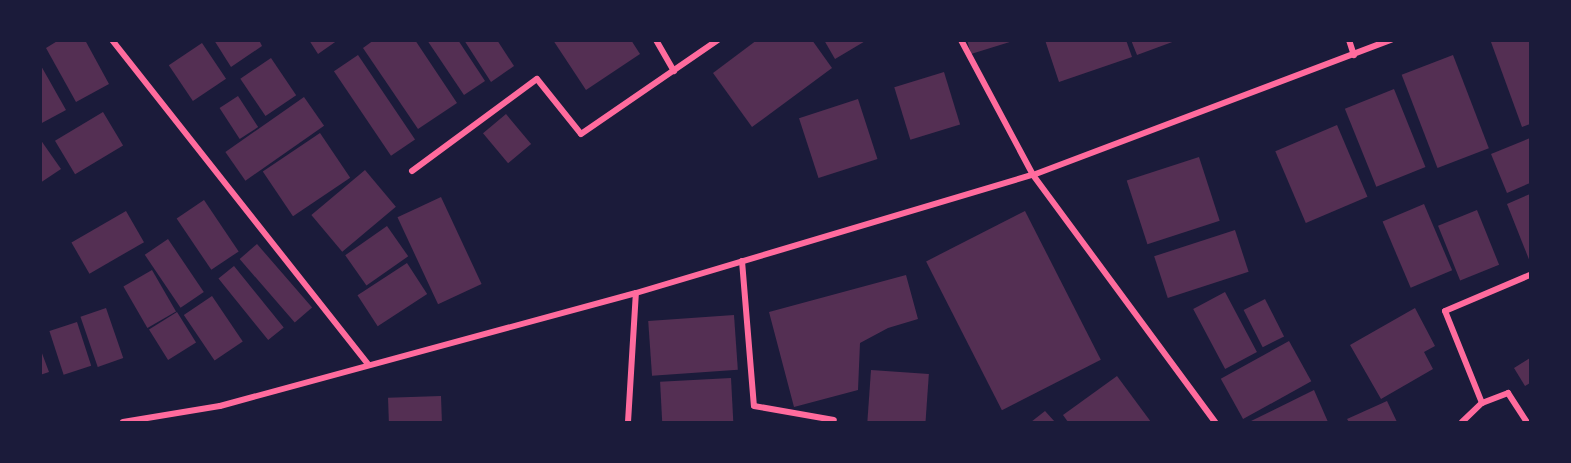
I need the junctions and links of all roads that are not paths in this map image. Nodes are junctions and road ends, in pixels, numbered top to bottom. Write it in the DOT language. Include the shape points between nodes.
graph roads {
  1 [pos="112,40"];
  2 [pos="656,40"];
  3 [pos="718,40"];
  4 [pos="961,40"];
  5 [pos="1349,40"];
  6 [pos="1391,40"];
  7 [pos="1354,55"];
  8 [pos="674,70"];
  9 [pos="412,171"];
  10 [pos="1033,175"];
  11 [pos="742,261"];
  12 [pos="1530,275"];
  13 [pos="636,293"];
  14 [pos="369,365"];
  15 [pos="1482,403"];
  16 [pos="834,420"];
  17 [pos="123,423"];
  18 [pos="628,423"];
  19 [pos="1215,423"];
  20 [pos="1462,423"];
  21 [pos="1527,423"];
  1 -- 14 [label="street"];
  2 -- 8 [label="street"];
  3 -- 8 [label="street"];
  4 -- 10 [label="street"];
  5 -- 7 [label="street"];
  6 -- 7 [label="street"];
  7 -- 10 [label="street"];
  8 -- 9 [label="street" via="581,134 537,79"];
  10 -- 11 [label="street"];
  10 -- 19 [label="street"];
  11 -- 13 [label="street"];
  11 -- 16 [label="street" via="754,406"];
  12 -- 15 [label="street" via="1445,311"];
  13 -- 14 [label="street"];
  13 -- 18 [label="street"];
  14 -- 17 [label="street" via="220,406"];
  15 -- 20 [label="street"];
  15 -- 21 [label="street" via="1508,393"];
}
